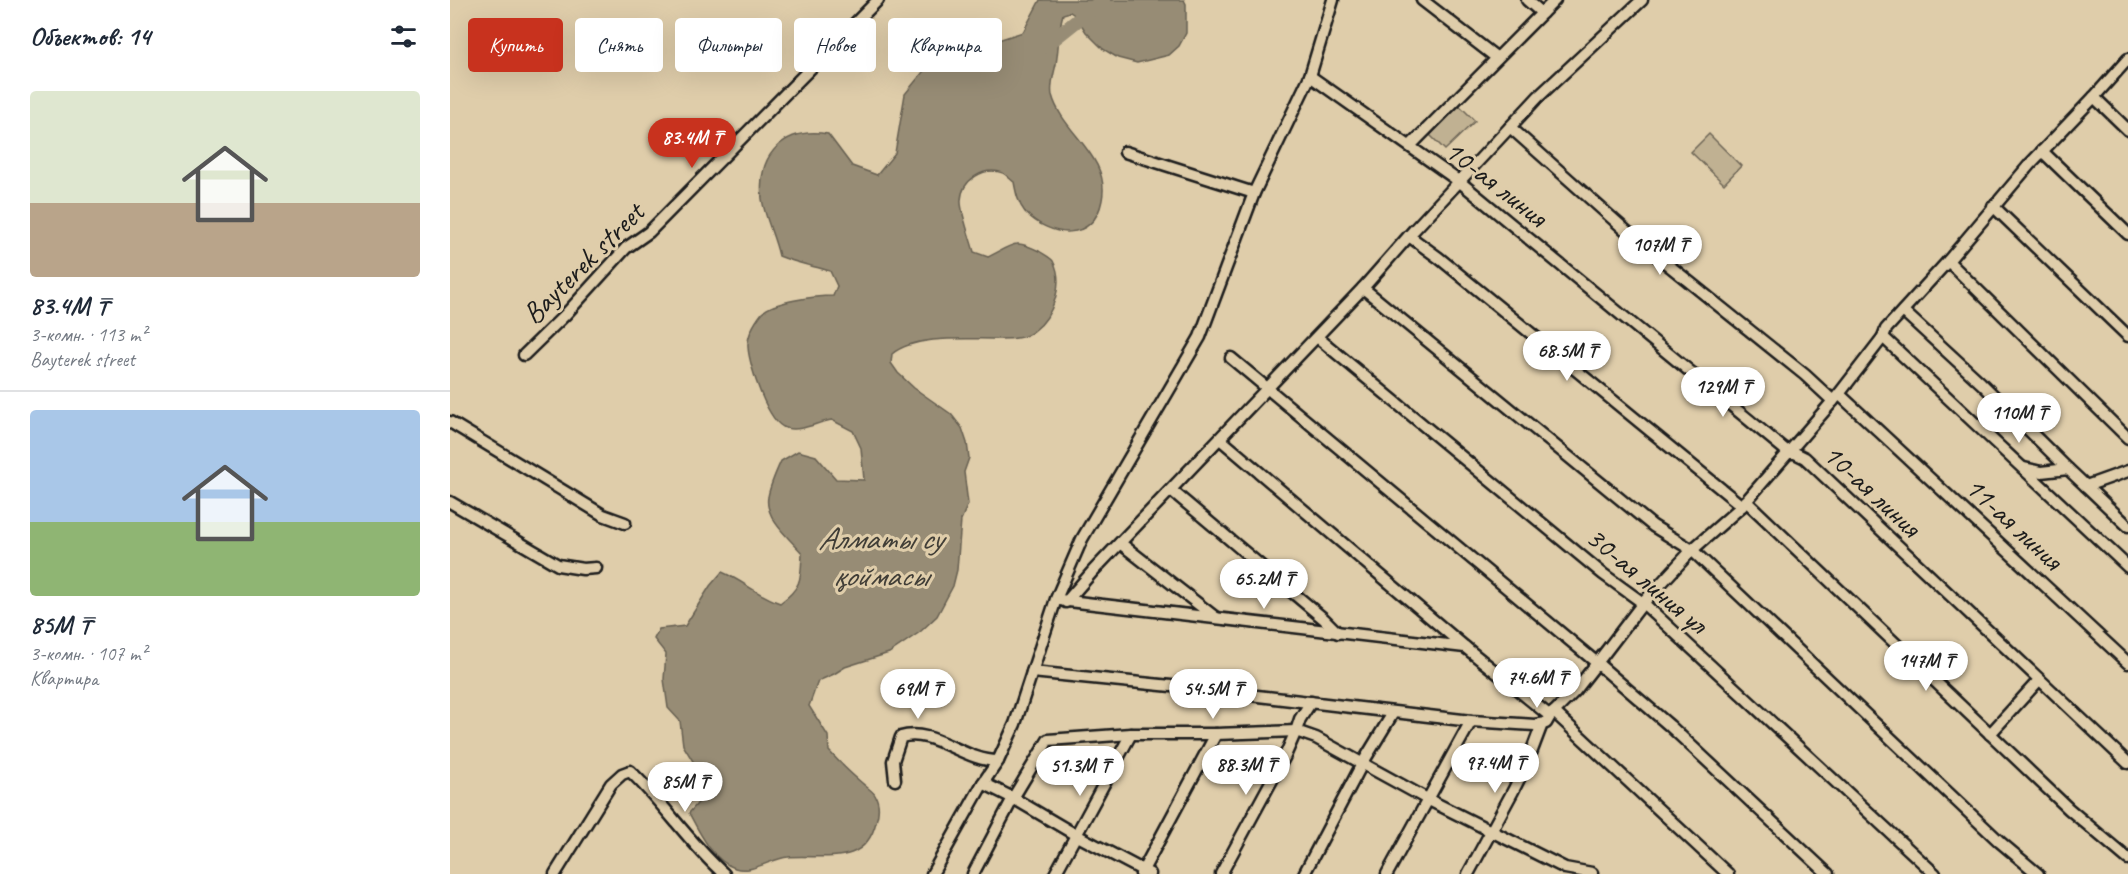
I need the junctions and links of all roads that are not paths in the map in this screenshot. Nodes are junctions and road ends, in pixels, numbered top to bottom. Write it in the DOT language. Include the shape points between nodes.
graph roads {
  1 [pos="878,0"];
  2 [pos="1333,0"];
  3 [pos="1422,0"];
  4 [pos="1527,0"];
  5 [pos="1555,0"];
  6 [pos="1642,0"];
  7 [pos="1542,13"];
  8 [pos="1497,57"];
  9 [pos="2128,59"];
  10 [pos="1311,76"];
  11 [pos="2094,98"];
  12 [pos="1510,127"];
  13 [pos="2128,130"];
  14 [pos="1410,146"];
  15 [pos="1125,152"];
  16 [pos="2042,152"];
  17 [pos="1460,182"];
  18 [pos="1254,193"];
  19 [pos="1993,206"];
  20 [pos="2128,234"];
  21 [pos="1409,236"];
  22 [pos="1948,261"];
  23 [pos="1363,288"];
  24 [pos="1903,311"];
  25 [pos="2128,336"];
  26 [pos="1317,337"];
  27 [pos="1883,337"];
  28 [pos="524,355"];
  29 [pos="1231,358"];
  30 [pos="1267,388"];
  31 [pos="1836,397"];
  32 [pos="450,422"];
  33 [pos="2128,438"];
  34 [pos="1220,439"];
  35 [pos="1789,453"];
  36 [pos="2024,468"];
  37 [pos="2068,469"];
  38 [pos="2128,471"];
  39 [pos="2086,486"];
  40 [pos="1171,490"];
  41 [pos="450,502"];
  42 [pos="1744,504"];
  43 [pos="625,523"];
  44 [pos="2128,526"];
  45 [pos="1120,543"];
  46 [pos="1692,550"];
  47 [pos="2128,567"];
  48 [pos="596,568"];
  49 [pos="1061,601"];
  50 [pos="1642,603"];
  51 [pos="1216,618"];
  52 [pos="1338,633"];
  53 [pos="1465,647"];
  54 [pos="1598,663"];
  55 [pos="2128,663"];
  56 [pos="1032,672"];
  57 [pos="2038,680"];
  58 [pos="1311,702"];
  59 [pos="1393,713"];
  60 [pos="1548,717"];
  61 [pos="1471,722"];
  62 [pos="1296,731"];
  63 [pos="1131,734"];
  64 [pos="1216,734"];
  65 [pos="1990,734"];
  66 [pos="998,760"];
  67 [pos="2128,763"];
  68 [pos="1362,765"];
  69 [pos="895,780"];
  70 [pos="983,783"];
  71 [pos="1013,798"];
  72 [pos="1429,800"];
  73 [pos="1493,830"];
  74 [pos="1076,834"];
  75 [pos="2128,859"];
  76 [pos="1145,873"];
  77 [pos="555,874"];
  78 [pos="724,874"];
  79 [pos="932,874"];
  80 [pos="973,874"];
  81 [pos="1055,874"];
  82 [pos="1221,874"];
  83 [pos="1304,874"];
  84 [pos="1386,874"];
  85 [pos="1468,874"];
  86 [pos="1592,874"];
  87 [pos="1728,874"];
  88 [pos="1828,874"];
  89 [pos="1935,874"];
  90 [pos="2038,874"];
  1 -- 28 [label="street, Bayterek street" via="694,188 649,232 626,248"];
  2 -- 10 [label="street"];
  3 -- 8 [label="street"];
  4 -- 7 [label="street"];
  5 -- 7 [label="street"];
  6 -- 12 [label="street"];
  7 -- 8 [label="street"];
  8 -- 14 [label="street"];
  9 -- 11 [label="street"];
  10 -- 14 [label="street, 10-ая линия"];
  10 -- 18 [label="street"];
  11 -- 13 [label="street"];
  11 -- 16 [label="street"];
  12 -- 17 [label="street"];
  12 -- 31 [label="street, 11-ая линия" via="1631,235"];
  14 -- 17 [label="street, 10-ая линия"];
  15 -- 18 [label="street"];
  16 -- 19 [label="street"];
  16 -- 20 [label="street"];
  17 -- 21 [label="street"];
  17 -- 35 [label="street, 10-ая линия"];
  18 -- 49 [label="street" via="1200,337 1082,539"];
  19 -- 22 [label="street"];
  19 -- 25 [label="street"];
  21 -- 23 [label="street"];
  21 -- 42 [label="street"];
  22 -- 24 [label="street"];
  22 -- 33 [label="street"];
  23 -- 26 [label="street"];
  23 -- 46 [label="street" via="1645,518"];
  24 -- 27 [label="street"];
  24 -- 37 [label="street"];
  26 -- 30 [label="street"];
  26 -- 50 [label="street, 30-ая линия ул"];
  27 -- 31 [label="street"];
  27 -- 36 [label="street"];
  29 -- 30 [label="street"];
  30 -- 34 [label="street"];
  30 -- 54 [label="street"];
  31 -- 35 [label="street"];
  31 -- 55 [label="street, 11-ая линия"];
  32 -- 43 [label="street" via="603,515"];
  34 -- 40 [label="street"];
  34 -- 53 [label="street"];
  35 -- 42 [label="street"];
  35 -- 57 [label="street, 10-ая линия" via="1805,458"];
  36 -- 37 [label="street" via="2041,472"];
  36 -- 47 [label="street"];
  37 -- 39 [label="street"];
  38 -- 39 [label="street"];
  39 -- 44 [label="street"];
  40 -- 45 [label="street"];
  40 -- 52 [label="street"];
  41 -- 48 [label="street" via="558,565"];
  42 -- 46 [label="street"];
  42 -- 65 [label="street"];
  45 -- 49 [label="street"];
  45 -- 51 [label="street"];
  46 -- 50 [label="street"];
  46 -- 90 [label="street"];
  49 -- 51 [label="street"];
  49 -- 56 [label="street"];
  50 -- 54 [label="street"];
  50 -- 89 [label="street, 30-ая линия ул"];
  51 -- 52 [label="street"];
  52 -- 53 [label="street"];
  53 -- 60 [label="street"];
  54 -- 60 [label="street"];
  54 -- 88 [label="street"];
  56 -- 58 [label="street"];
  56 -- 66 [label="street"];
  57 -- 65 [label="street"];
  57 -- 67 [label="street, 10-ая линия"];
  58 -- 59 [label="street"];
  58 -- 62 [label="street"];
  59 -- 61 [label="street"];
  59 -- 68 [label="street"];
  60 -- 61 [label="street" via="1535,725"];
  60 -- 73 [label="street"];
  60 -- 87 [label="street"];
  61 -- 72 [label="street"];
  62 -- 64 [label="street"];
  62 -- 68 [label="street"];
  62 -- 82 [label="street"];
  63 -- 64 [label="street"];
  63 -- 71 [label="street" via="1048,740"];
  63 -- 74 [label="street"];
  64 -- 76 [label="street"];
  65 -- 75 [label="street"];
  66 -- 69 [label="street" via="987,761 912,733 901,736 893,761"];
  66 -- 70 [label="street"];
  68 -- 72 [label="street"];
  68 -- 83 [label="street"];
  70 -- 71 [label="street"];
  70 -- 79 [label="street"];
  71 -- 74 [label="street"];
  71 -- 80 [label="street"];
  72 -- 73 [label="street"];
  72 -- 84 [label="street"];
  73 -- 85 [label="street"];
  73 -- 86 [label="street" via="1565,868"];
  74 -- 76 [label="street"];
  74 -- 81 [label="street"];
  77 -- 78 [label="street" via="611,784 630,771 702,855"];
}
